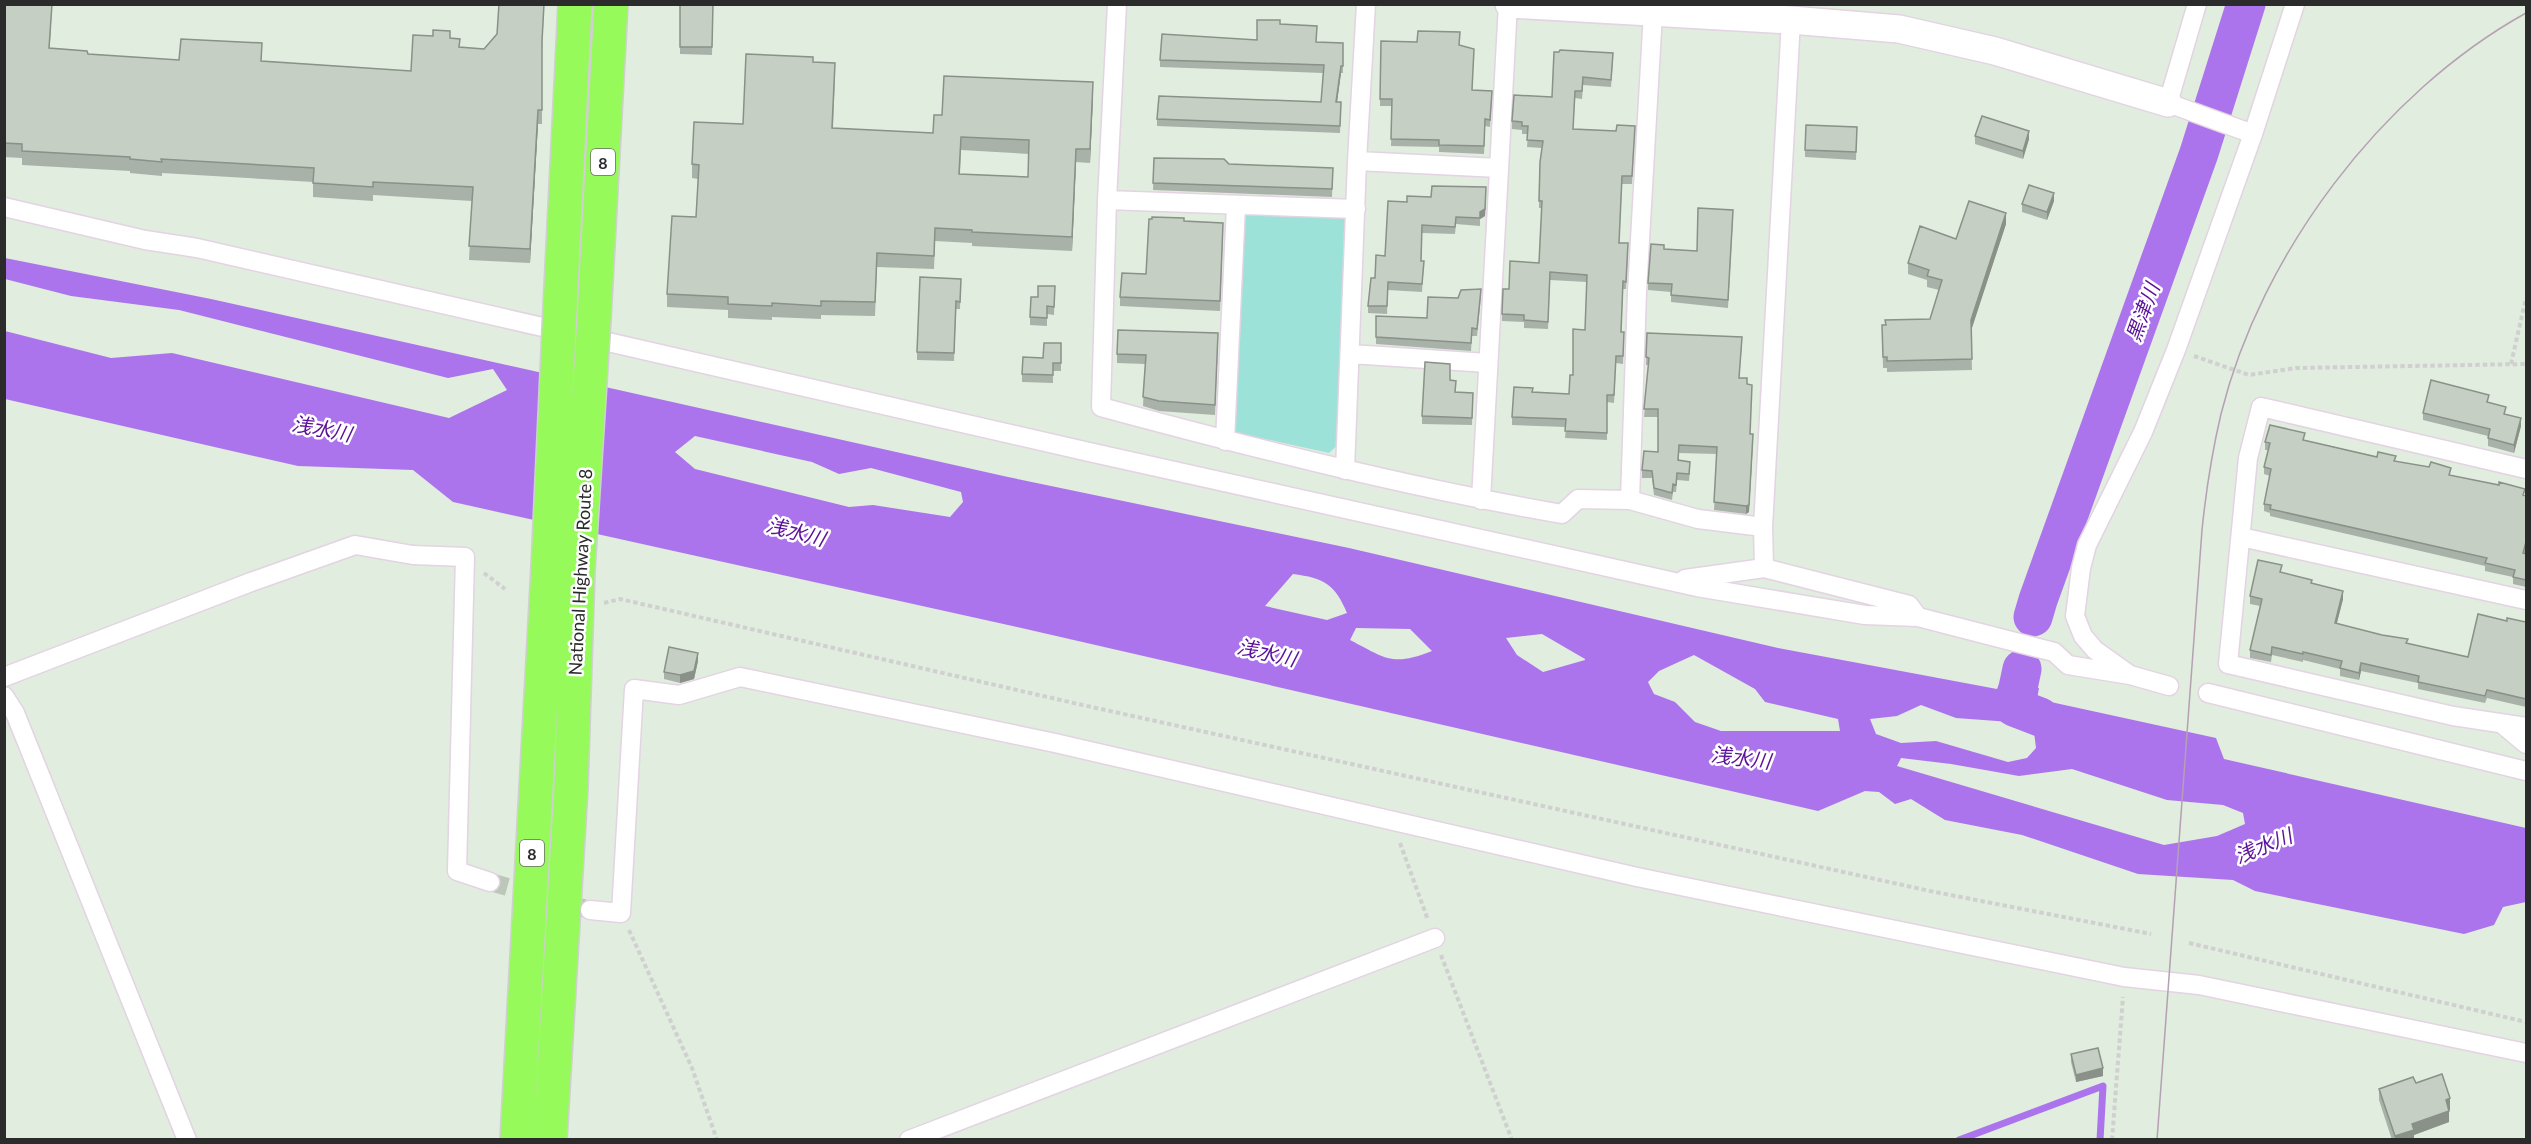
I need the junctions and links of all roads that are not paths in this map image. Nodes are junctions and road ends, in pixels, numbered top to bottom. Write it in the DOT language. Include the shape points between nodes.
graph roads {
  1 [pos="575,4"];
  2 [pos="611,4"];
  3 [pos="1117,4"];
  4 [pos="1366,4"];
  5 [pos="1508,4"];
  6 [pos="2197,4"];
  7 [pos="2295,4"];
  8 [pos="1791,12"];
  9 [pos="1653,13"];
  10 [pos="2168,103"];
  11 [pos="2253,134"];
  12 [pos="1357,161"];
  13 [pos="1499,168"];
  14 [pos="1107,200"];
  15 [pos="1236,206"];
  16 [pos="4,207"];
  17 [pos="1356,209"];
  18 [pos="1350,354"];
  19 [pos="1488,363"];
  20 [pos="1225,441"];
  21 [pos="2526,469"];
  22 [pos="1345,470"];
  23 [pos="1481,500"];
  24 [pos="1630,500"];
  25 [pos="1763,527"];
  26 [pos="2241,537"];
  27 [pos="1764,568"];
  28 [pos="563,569"];
  29 [pos="1672,581"];
  30 [pos="2526,600"];
  31 [pos="1918,617"];
  32 [pos="2130,675"];
  33 [pos="4,677"];
  34 [pos="2169,686"];
  35 [pos="2208,693"];
  36 [pos="4,696"];
  37 [pos="2500,723"];
  38 [pos="2526,727"];
  39 [pos="2526,744"];
  40 [pos="2526,771"];
  41 [pos="490,882"];
  42 [pos="590,910"];
  43 [pos="1435,939"];
  44 [pos="2526,1053"];
  45 [pos="187,1140"];
  46 [pos="517,1140"];
  47 [pos="550,1140"];
  48 [pos="909,1140"];
  1 -- 28 [label="highway, National Highway Route 8 / 8, bridge"];
  2 -- 28 [label="highway, National Highway Route 8 / 8, bridge"];
  3 -- 14 [label="street"];
  4 -- 12 [label="street"];
  5 -- 9 [label="street"];
  5 -- 13 [label="street"];
  6 -- 10 [label="street"];
  7 -- 11 [label="street"];
  8 -- 9 [label="street"];
  8 -- 10 [label="street" via="1899,29 1995,51"];
  8 -- 25 [label="street"];
  9 -- 24 [label="street"];
  10 -- 11 [label="street"];
  11 -- 32 [label="street" via="2143,432 2087,545 2075,616 2083,636 2095,650"];
  12 -- 13 [label="street"];
  12 -- 17 [label="street"];
  13 -- 19 [label="street"];
  14 -- 15 [label="street"];
  14 -- 20 [label="street" via="1101,407"];
  15 -- 17 [label="street"];
  15 -- 20 [label="street"];
  16 -- 29 [label="street"];
  17 -- 18 [label="street"];
  18 -- 19 [label="street"];
  18 -- 22 [label="street"];
  19 -- 23 [label="street"];
  20 -- 22 [label="street"];
  21 -- 26 [label="street" via="2261,407 2248,458"];
  22 -- 23 [label="street"];
  23 -- 24 [label="street" via="1562,514 1578,499"];
  24 -- 25 [label="street" via="1698,519"];
  25 -- 27 [label="street"];
  26 -- 30 [label="street"];
  26 -- 37 [label="street" via="2228,664 2453,716"];
  27 -- 29 [label="street"];
  27 -- 31 [label="street" via="1909,605"];
  28 -- 46 [label="highway, National Highway Route 8 / 8"];
  28 -- 47 [label="highway, National Highway Route 8 / 8" via="571,788"];
  29 -- 31 [label="street" via="1865,615"];
  31 -- 32 [label="street" via="2054,652 2068,665"];
  32 -- 34 [label="street"];
  33 -- 41 [label="street" via="355,545 413,555 465,557 457,871"];
  35 -- 40 [label="street"];
  36 -- 45 [label="street" via="15,713"];
  37 -- 38 [label="street"];
  37 -- 39 [label="street"];
  42 -- 44 [label="street" via="621,913 634,689 679,694 740,677 1055,743 1637,878 2124,976 2199,985"];
  43 -- 48 [label="street"];
}
